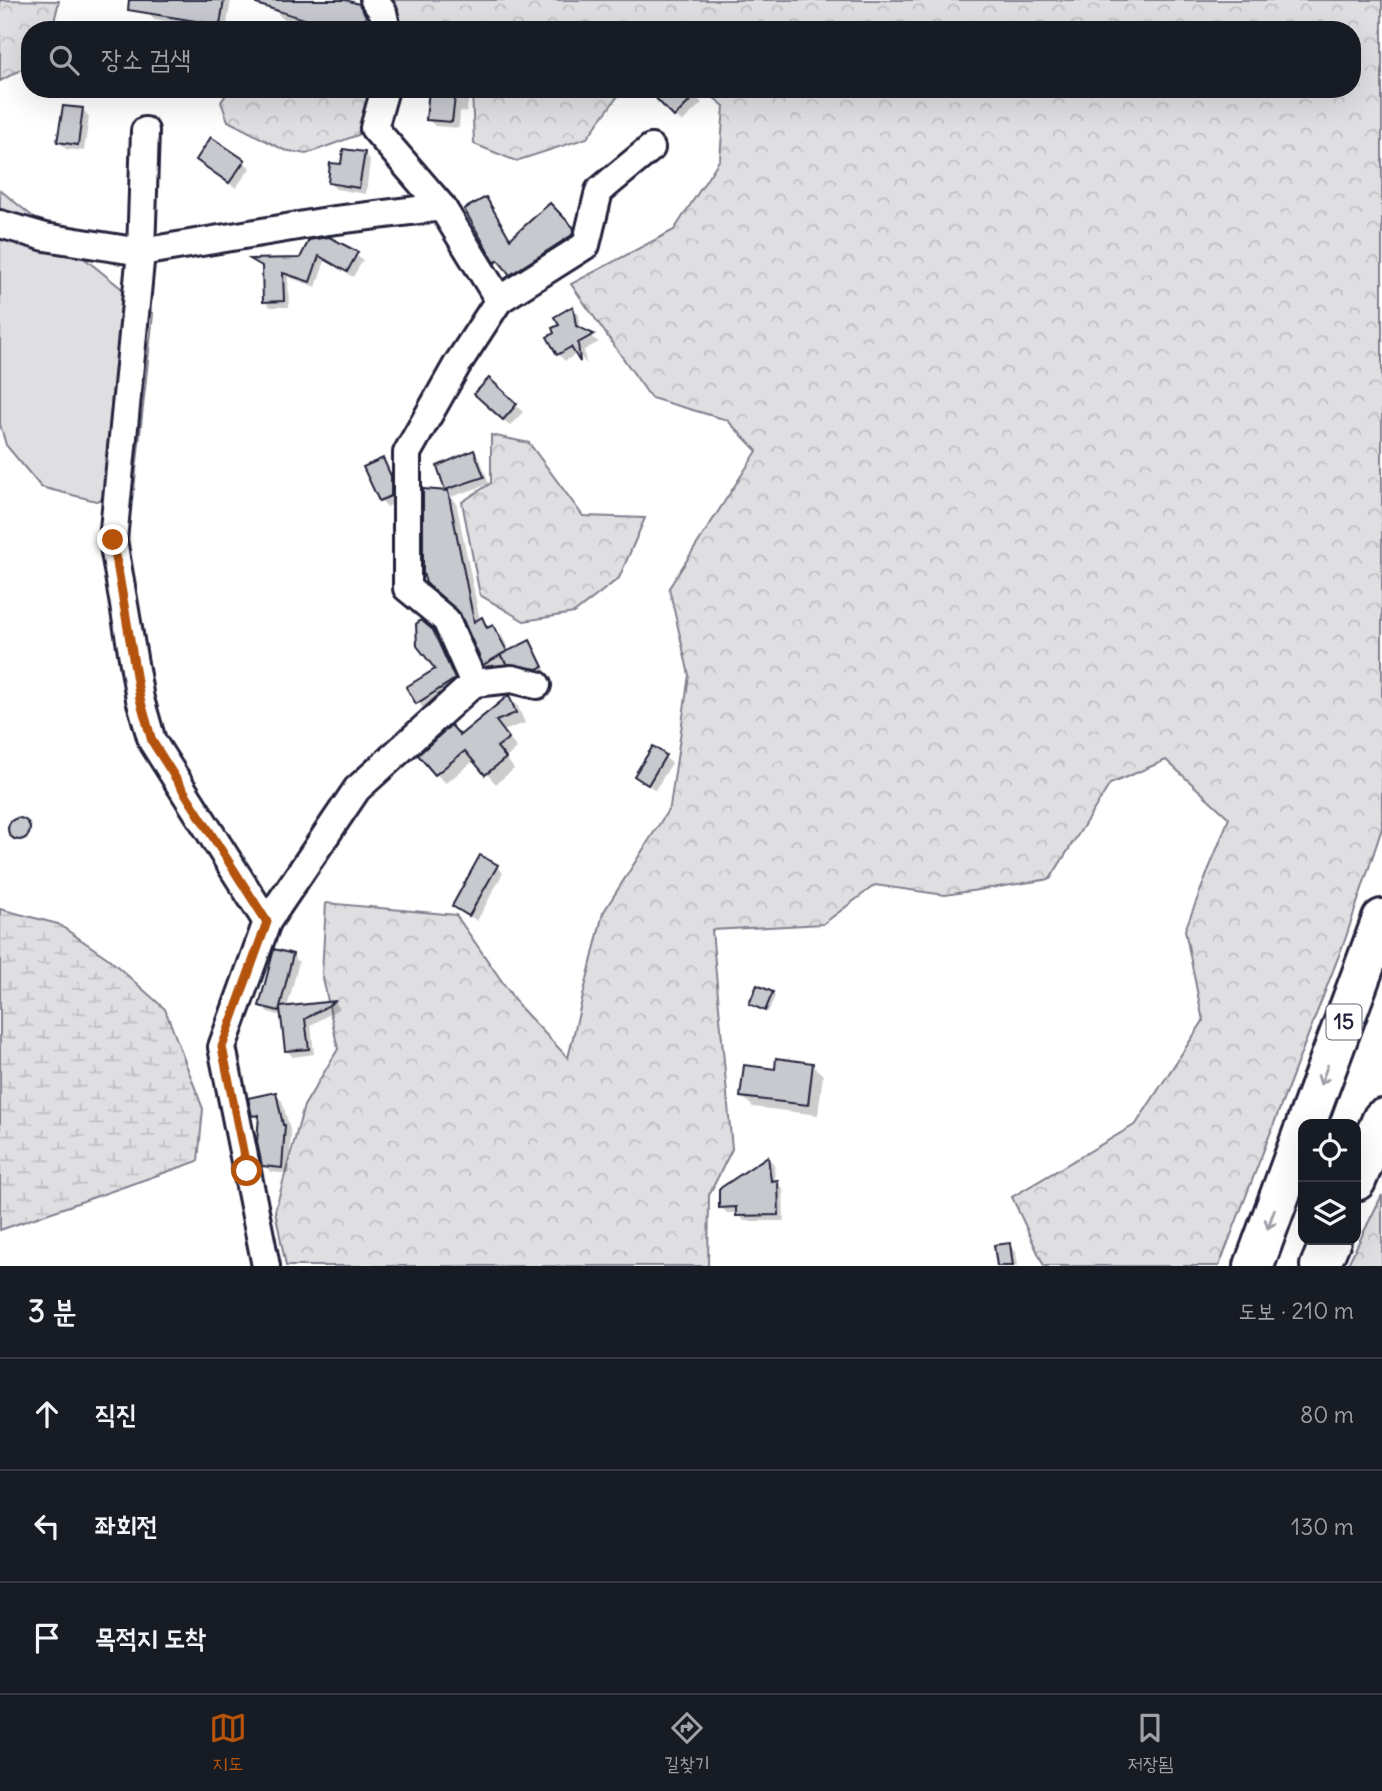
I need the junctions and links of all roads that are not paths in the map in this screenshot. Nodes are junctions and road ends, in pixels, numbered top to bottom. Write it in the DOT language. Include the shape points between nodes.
graph roads {
  1 [pos="374,0"];
  2 [pos="385,21"];
  3 [pos="382,98"];
  4 [pos="145,131"];
  5 [pos="651,148"];
  6 [pos="442,207"];
  7 [pos="0,224"];
  8 [pos="141,252"];
  9 [pos="499,300"];
  10 [pos="474,683"];
  11 [pos="537,685"];
  12 [pos="1382,919"];
  13 [pos="267,922"];
  14 [pos="1308,1119"];
  15 [pos="1382,1119"];
  16 [pos="1298,1146"];
  17 [pos="1361,1169"];
  18 [pos="1329,1245"];
  19 [pos="266,1266"];
  20 [pos="1254,1266"];
  21 [pos="1320,1266"];
  1 -- 2 [label="street"];
  3 -- 6 [label="street" via="374,128"];
  4 -- 8 [label="street"];
  5 -- 9 [label="street" via="599,191 586,245"];
  6 -- 8 [label="street"];
  6 -- 9 [label="street"];
  7 -- 8 [label="street" via="45,237"];
  8 -- 13 [label="street" via="113,540 140,699 152,741"];
  9 -- 10 [label="street" via="407,453 407,588 446,620"];
  10 -- 11 [label="street" via="512,679"];
  10 -- 13 [label="street" via="357,789"];
  12 -- 14 [label="highway, 15, one-way"];
  13 -- 19 [label="street" via="222,1047"];
  15 -- 17 [label="highway"];
  16 -- 20 [label="highway, one-way"];
  18 -- 21 [label="highway"];
}
